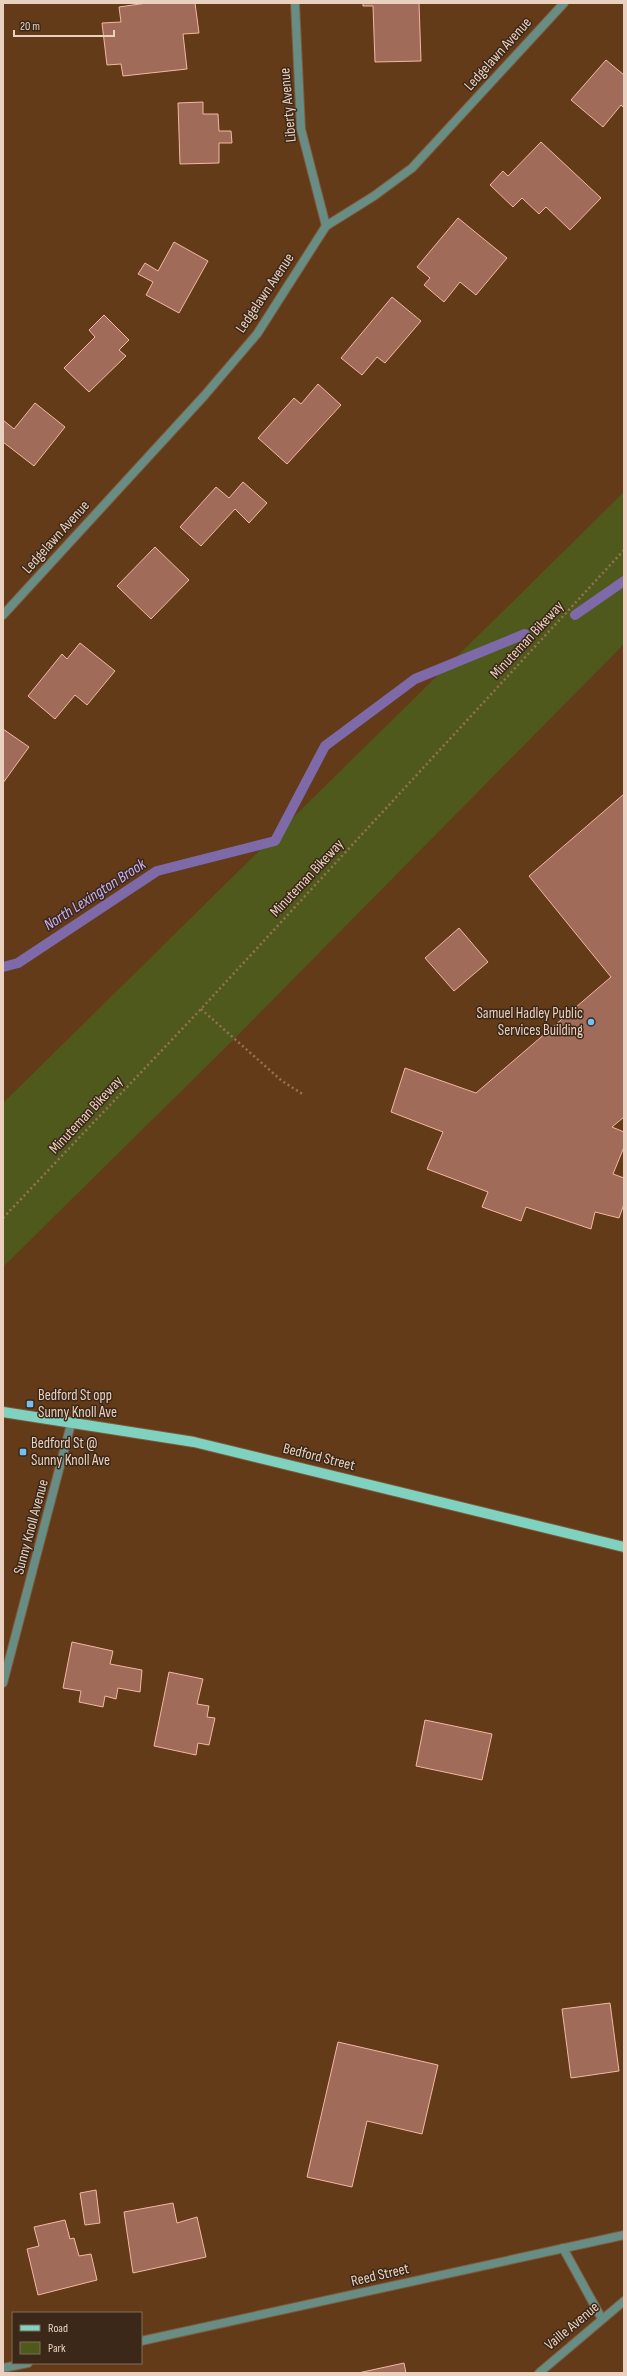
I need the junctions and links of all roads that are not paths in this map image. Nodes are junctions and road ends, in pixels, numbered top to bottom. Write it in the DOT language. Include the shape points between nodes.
graph roads {
  1 [pos="295,3"];
  2 [pos="564,3"];
  3 [pos="326,226"];
  4 [pos="3,615"];
  5 [pos="3,1412"];
  6 [pos="71,1424"];
  7 [pos="624,1547"];
  8 [pos="3,1683"];
  9 [pos="624,2235"];
  10 [pos="563,2248"];
  11 [pos="624,2301"];
  12 [pos="602,2320"];
  13 [pos="142,2341"];
  14 [pos="23,2364"];
  15 [pos="3,2368"];
  16 [pos="539,2373"];
  1 -- 3 [label="street, Liberty Avenue" via="301,128"];
  2 -- 3 [label="street, Ledgelawn Avenue" via="412,168"];
  3 -- 4 [label="street, Ledgelawn Avenue" via="257,334 204,396"];
  5 -- 6 [label="main road, Bedford Street"];
  6 -- 7 [label="main road, Bedford Street" via="194,1442"];
  6 -- 8 [label="street, Sunny Knoll Avenue"];
  9 -- 10 [label="street, Reed Street"];
  10 -- 12 [label="street"];
  10 -- 13 [label="street, Reed Street"];
  11 -- 12 [label="street, Vaille Avenue"];
  12 -- 16 [label="street, Vaille Avenue"];
  14 -- 15 [label="street"];
}
